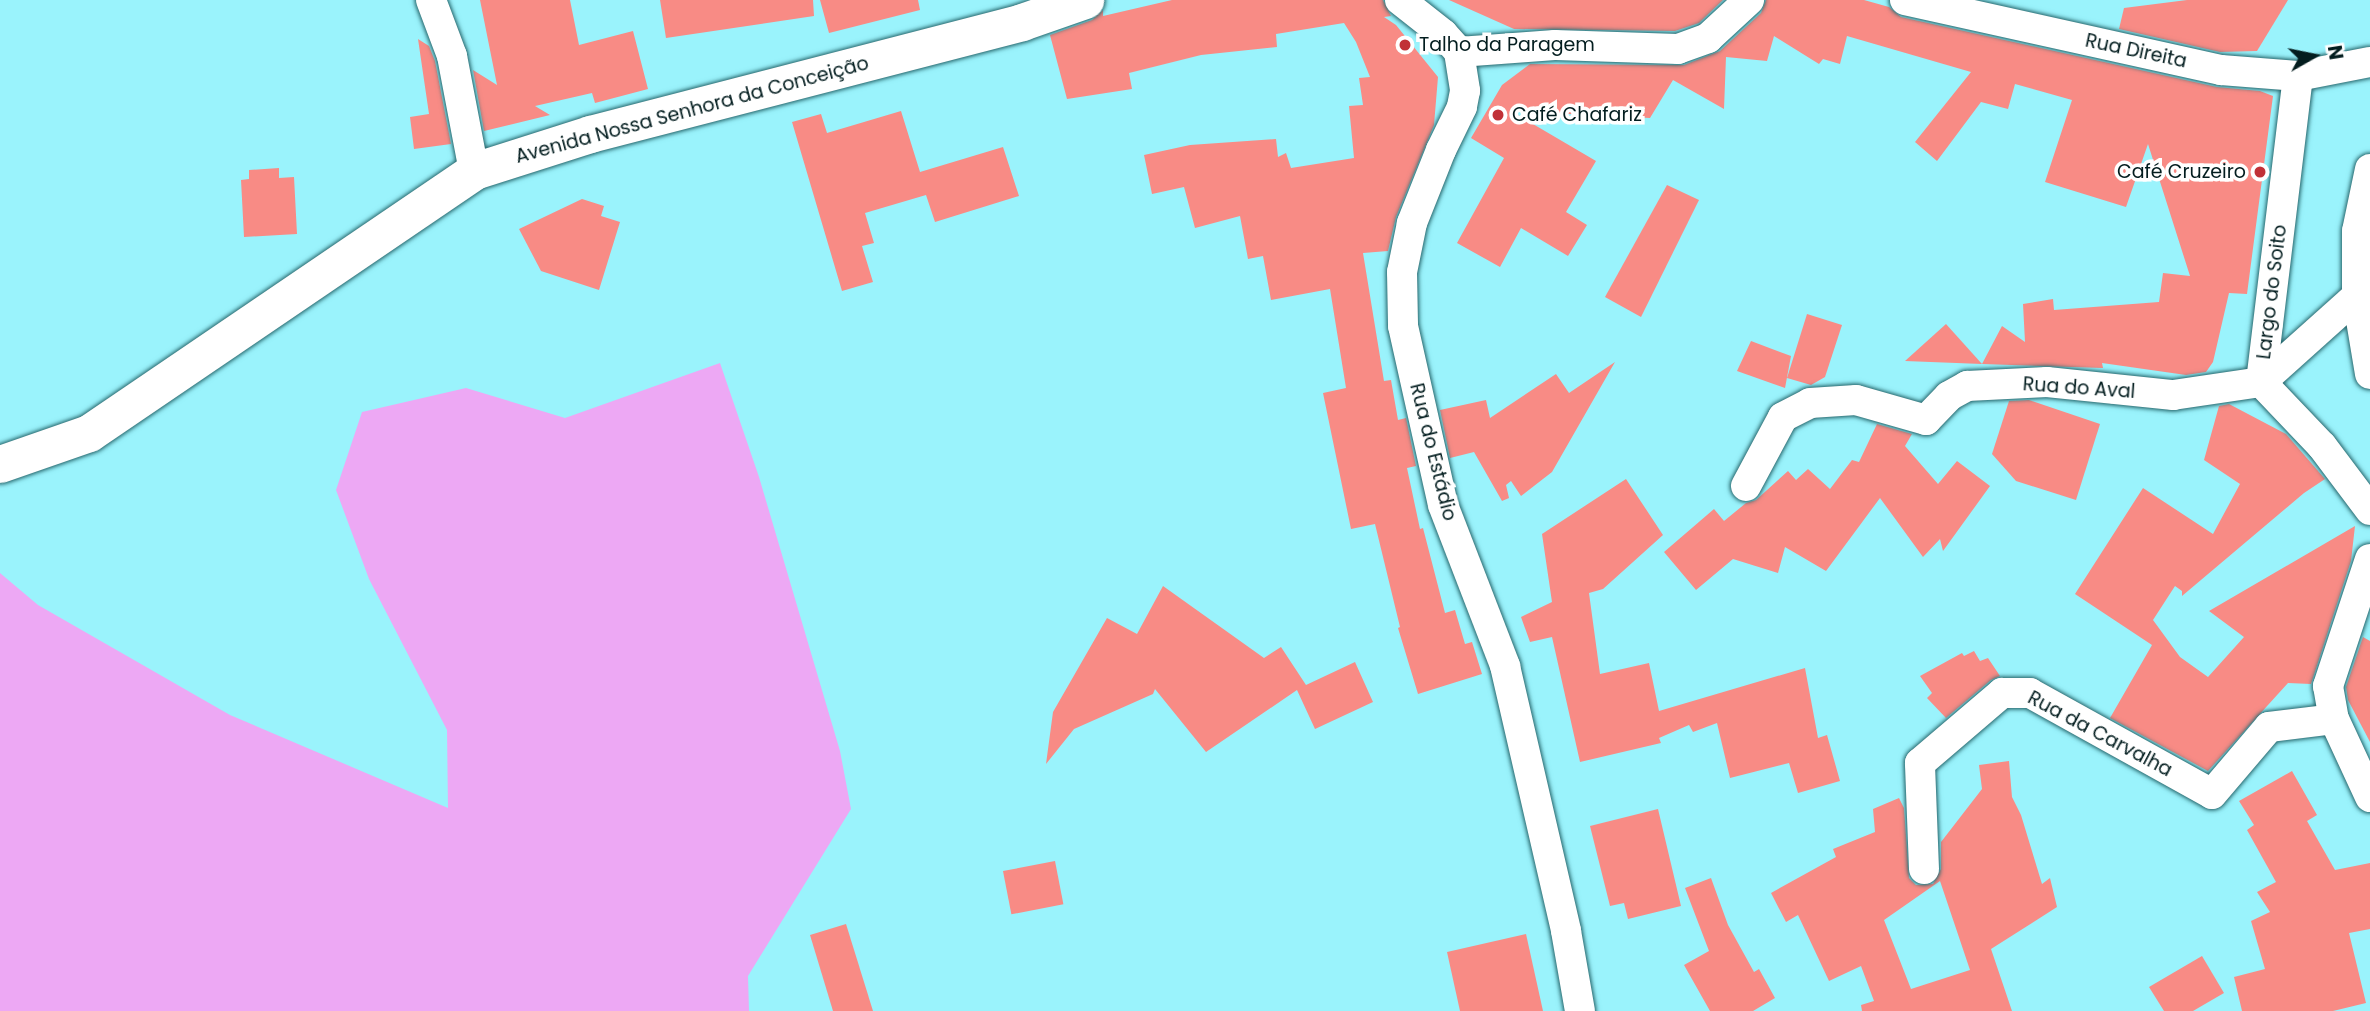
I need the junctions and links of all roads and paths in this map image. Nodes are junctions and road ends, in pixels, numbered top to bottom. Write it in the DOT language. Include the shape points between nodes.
graph roads {
  1 [pos="431,0"];
  2 [pos="1085,0"];
  3 [pos="1400,0"];
  4 [pos="1749,0"];
  5 [pos="1905,0"];
  6 [pos="1459,52"];
  7 [pos="2370,62"];
  8 [pos="2298,76"];
  9 [pos="2370,169"];
  10 [pos="474,171"];
  11 [pos="2357,296"];
  12 [pos="2370,374"];
  13 [pos="2261,382"];
  14 [pos="0,464"];
  15 [pos="1746,486"];
  16 [pos="2370,510"];
  17 [pos="2370,559"];
  18 [pos="2334,719"];
  19 [pos="2370,797"];
  20 [pos="1924,869"];
  21 [pos="1580,1011"];
  1 -- 10 [label="street" via="453,56"];
  2 -- 10 [label="street, Avenida Nossa Senhora da Conceição" via="1022,22 590,134"];
  3 -- 6 [label="street"];
  4 -- 6 [label="street" via="1708,38 1678,49 1555,46"];
  5 -- 8 [label="street, Rua Direita" via="2221,70"];
  6 -- 21 [label="street, Rua do Estádio" via="1465,78 1462,107 1412,223 1402,272 1403,326 1443,505 1505,666"];
  7 -- 8 [label="street, Rua Direita"];
  8 -- 13 [label="street, Largo do Soito"];
  9 -- 11 [label="street" via="2357,231"];
  10 -- 14 [label="street, Avenida Nossa Senhora da Conceição" via="89,433"];
  11 -- 12 [label="street"];
  11 -- 13 [label="street"];
  13 -- 15 [label="street, Rua do Aval" via="2173,395 2047,382 1967,386 1949,396 1926,420 1856,400 1810,403 1783,417"];
  13 -- 16 [label="street, Largo do Soito" via="2322,446"];
  17 -- 18 [label="street" via="2328,686"];
  18 -- 19 [label="street"];
  18 -- 20 [label="street, Rua da Carvalha" via="2269,727 2212,794 2030,693 2002,692 1920,763"];
}
